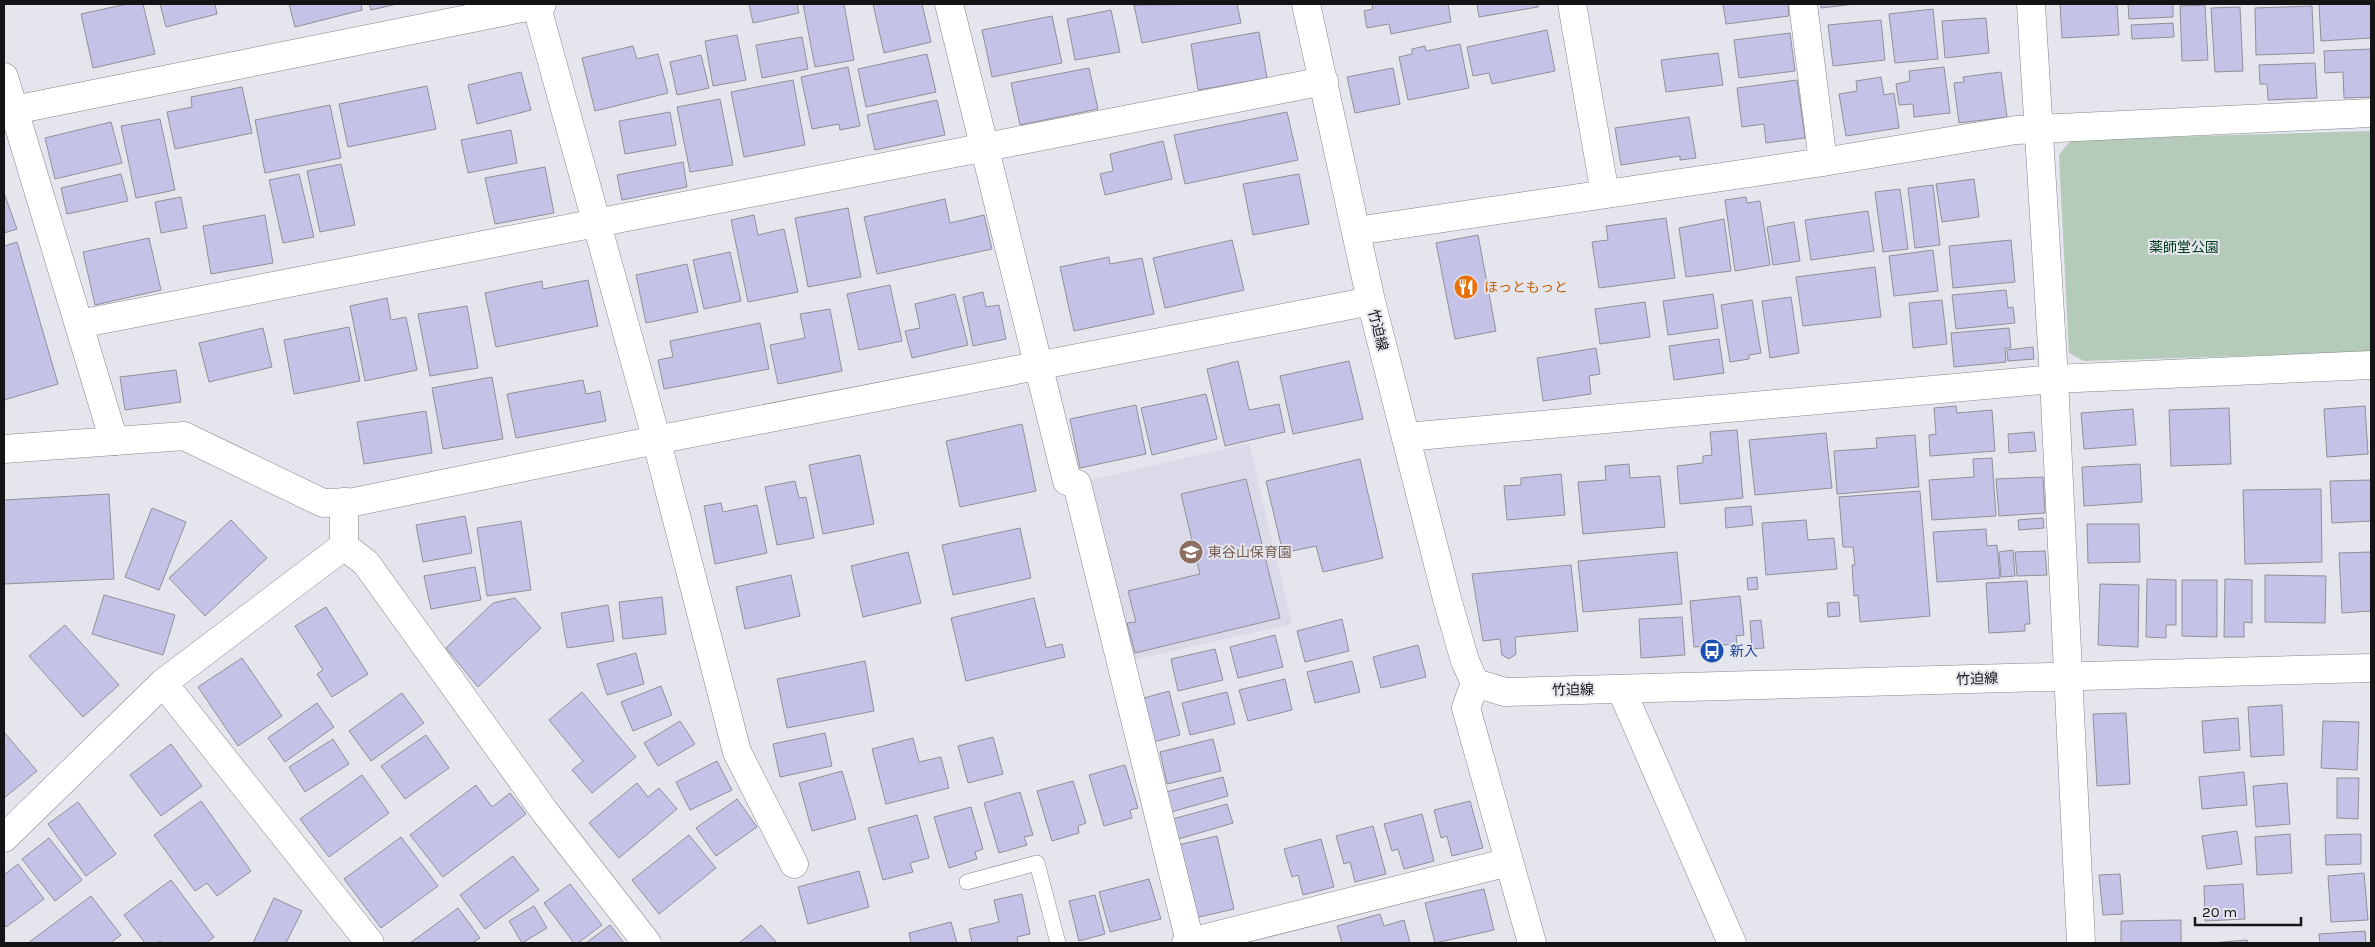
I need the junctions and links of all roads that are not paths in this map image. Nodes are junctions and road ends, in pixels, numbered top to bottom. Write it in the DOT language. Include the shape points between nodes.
graph roads {
  1 [pos="538,4"];
  2 [pos="949,4"];
  3 [pos="1306,4"];
  4 [pos="1572,4"];
  5 [pos="1803,4"];
  6 [pos="2031,4"];
  7 [pos="4,77"];
  8 [pos="1324,82"];
  9 [pos="14,110"];
  10 [pos="2371,113"];
  11 [pos="2038,130"];
  12 [pos="985,148"];
  13 [pos="1823,162"];
  14 [pos="1605,194"];
  15 [pos="595,224"];
  16 [pos="1356,231"];
  17 [pos="1371,301"];
  18 [pos="79,324"];
  19 [pos="2371,365"];
  20 [pos="1039,367"];
  21 [pos="2054,379"];
  22 [pos="1406,437"];
  23 [pos="656,440"];
  24 [pos="114,441"];
  25 [pos="4,449"];
  26 [pos="344,502"];
  27 [pos="344,546"];
  28 [pos="2371,668"];
  29 [pos="2070,677"];
  30 [pos="163,683"];
  31 [pos="1476,683"];
  32 [pos="1621,689"];
  33 [pos="4,838"];
  34 [pos="1509,862"];
  35 [pos="794,864"];
  36 [pos="967,882"];
  37 [pos="370,943"];
  38 [pos="647,943"];
  39 [pos="1058,943"];
  40 [pos="1188,943"];
  41 [pos="1532,943"];
  42 [pos="1732,943"];
  43 [pos="2081,943"];
  1 -- 9 [label="street"];
  1 -- 15 [label="street"];
  2 -- 12 [label="street"];
  3 -- 8 [label="street, 竹迫線"];
  4 -- 14 [label="street"];
  5 -- 13 [label="street"];
  6 -- 11 [label="street"];
  7 -- 9 [label="street"];
  8 -- 12 [label="street"];
  8 -- 16 [label="street, 竹迫線"];
  9 -- 18 [label="street"];
  10 -- 11 [label="street"];
  11 -- 13 [label="street" via="2016,130"];
  11 -- 21 [label="street"];
  12 -- 15 [label="street"];
  12 -- 20 [label="street"];
  13 -- 14 [label="street"];
  14 -- 16 [label="street"];
  15 -- 18 [label="street"];
  15 -- 23 [label="street"];
  16 -- 17 [label="street, 竹迫線"];
  17 -- 20 [label="street"];
  17 -- 22 [label="street, 竹迫線"];
  18 -- 24 [label="street"];
  19 -- 21 [label="street"];
  20 -- 23 [label="street"];
  20 -- 40 [label="street" via="1067,481 1076,484"];
  21 -- 22 [label="street"];
  21 -- 29 [label="street"];
  22 -- 31 [label="street, 竹迫線" via="1452,616 1465,660"];
  23 -- 26 [label="street"];
  23 -- 35 [label="street" via="737,752"];
  24 -- 25 [label="street"];
  24 -- 26 [label="street" via="191,437 304,495 323,503"];
  26 -- 27 [label="street"];
  27 -- 30 [label="street"];
  27 -- 38 [label="street" via="366,563 545,812"];
  28 -- 29 [label="street, 竹迫線"];
  29 -- 32 [label="street, 竹迫線"];
  29 -- 43 [label="street"];
  30 -- 33 [label="street"];
  30 -- 37 [label="street"];
  31 -- 32 [label="street, 竹迫線" via="1505,692"];
  31 -- 34 [label="street" via="1466,708"];
  32 -- 42 [label="street"];
  34 -- 40 [label="street"];
  34 -- 41 [label="street"];
  36 -- 39 [label="lane" via="1037,863"];
}
